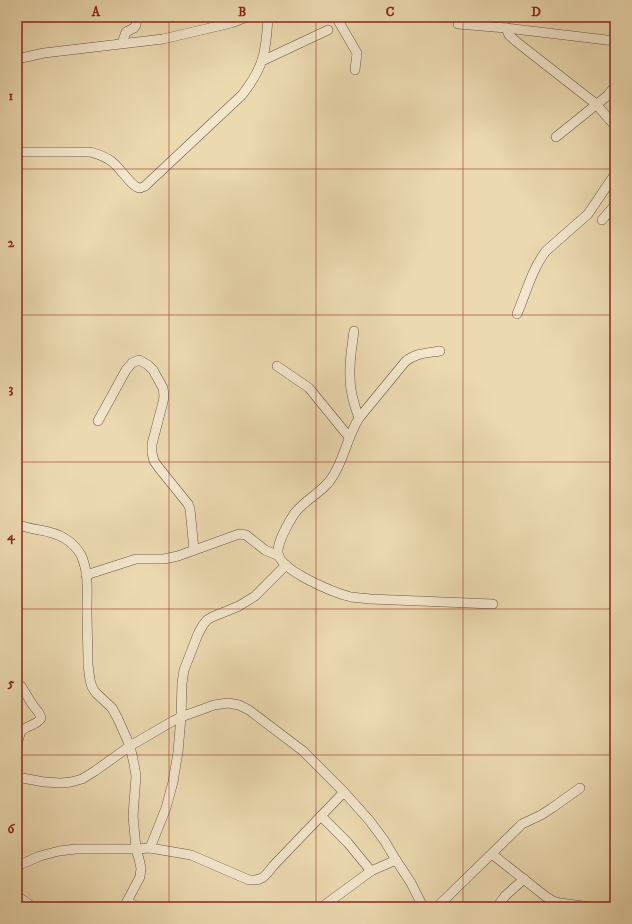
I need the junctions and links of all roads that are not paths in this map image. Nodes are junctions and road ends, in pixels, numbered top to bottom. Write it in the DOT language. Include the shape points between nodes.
graph roads {
  1 [pos="137,17"];
  2 [pos="247,17"];
  3 [pos="268,17"];
  4 [pos="336,17"];
  5 [pos="458,24"];
  6 [pos="506,28"];
  7 [pos="328,30"];
  8 [pos="615,41"];
  9 [pos="122,43"];
  10 [pos="17,59"];
  11 [pos="262,61"];
  12 [pos="355,70"];
  13 [pos="615,86"];
  14 [pos="611,98"];
  15 [pos="596,104"];
  16 [pos="615,126"];
  17 [pos="556,137"];
  18 [pos="17,152"];
  19 [pos="615,174"];
  20 [pos="615,205"];
  21 [pos="602,220"];
  22 [pos="517,314"];
  23 [pos="354,331"];
  24 [pos="440,351"];
  25 [pos="277,366"];
  26 [pos="359,418"];
  27 [pos="98,421"];
  28 [pos="348,437"];
  29 [pos="17,524"];
  30 [pos="194,550"];
  31 [pos="279,556"];
  32 [pos="286,565"];
  33 [pos="86,575"];
  34 [pos="493,604"];
  35 [pos="21,686"];
  36 [pos="181,717"];
  37 [pos="130,746"];
  38 [pos="17,748"];
  39 [pos="17,777"];
  40 [pos="580,788"];
  41 [pos="344,792"];
  42 [pos="321,816"];
  43 [pos="150,848"];
  44 [pos="136,850"];
  45 [pos="492,854"];
  46 [pos="396,860"];
  47 [pos="17,866"];
  48 [pos="372,871"];
  49 [pos="524,879"];
  50 [pos="17,896"];
  51 [pos="125,904"];
  52 [pos="33,907"];
  53 [pos="139,907"];
  54 [pos="322,907"];
  55 [pos="424,907"];
  56 [pos="437,907"];
  57 [pos="497,907"];
  58 [pos="590,907"];
  1 -- 9 [label="street" via="136,25 126,32"];
  2 -- 9 [label="street" via="163,39"];
  3 -- 11 [label="street"];
  4 -- 12 [label="street" via="357,53"];
  5 -- 6 [label="street"];
  6 -- 8 [label="street"];
  6 -- 15 [label="street" via="509,35 518,43"];
  7 -- 11 [label="street"];
  9 -- 10 [label="street"];
  11 -- 18 [label="street" via="242,95 141,188 132,183 111,160 101,155 90,152"];
  13 -- 14 [label="street"];
  14 -- 15 [label="street"];
  15 -- 16 [label="street"];
  15 -- 17 [label="street"];
  19 -- 22 [label="street" via="588,214 541,258"];
  20 -- 21 [label="street"];
  23 -- 26 [label="street" via="350,377 353,402"];
  24 -- 26 [label="street" via="411,357"];
  25 -- 28 [label="street" via="309,388"];
  26 -- 28 [label="street"];
  27 -- 30 [label="street" via="132,363 139,360 148,365 163,388 164,396 152,444 154,461 188,504"];
  28 -- 31 [label="street" via="342,459 329,482 290,520 280,544"];
  29 -- 33 [label="street" via="69,541 81,556"];
  30 -- 31 [label="street" via="242,534"];
  30 -- 33 [label="street" via="164,559 136,559"];
  31 -- 32 [label="street"];
  32 -- 34 [label="street" via="316,584 352,597"];
  32 -- 36 [label="street" via="256,596 212,617 203,625 184,670"];
  33 -- 37 [label="street" via="90,680 96,693 112,708"];
  35 -- 38 [label="street" via="41,718 37,723 21,731"];
  36 -- 37 [label="street"];
  36 -- 41 [label="street" via="214,705 239,705 303,751"];
  36 -- 43 [label="street" via="178,752 169,797"];
  37 -- 39 [label="street" via="82,779 61,783"];
  37 -- 44 [label="street" via="136,776 133,816"];
  40 -- 45 [label="street" via="541,815 522,824"];
  41 -- 42 [label="street"];
  41 -- 46 [label="street" via="369,820"];
  42 -- 43 [label="street" via="263,878 257,880 249,880 191,855"];
  42 -- 48 [label="street"];
  43 -- 44 [label="street"];
  44 -- 47 [label="street" via="59,851"];
  44 -- 51 [label="street" via="141,868 140,877"];
  45 -- 49 [label="street"];
  45 -- 56 [label="street"];
  46 -- 48 [label="street"];
  46 -- 55 [label="street"];
  48 -- 54 [label="street"];
  49 -- 57 [label="street"];
  49 -- 58 [label="street" via="553,900"];
  50 -- 52 [label="street"];
  51 -- 53 [label="street"];
}
